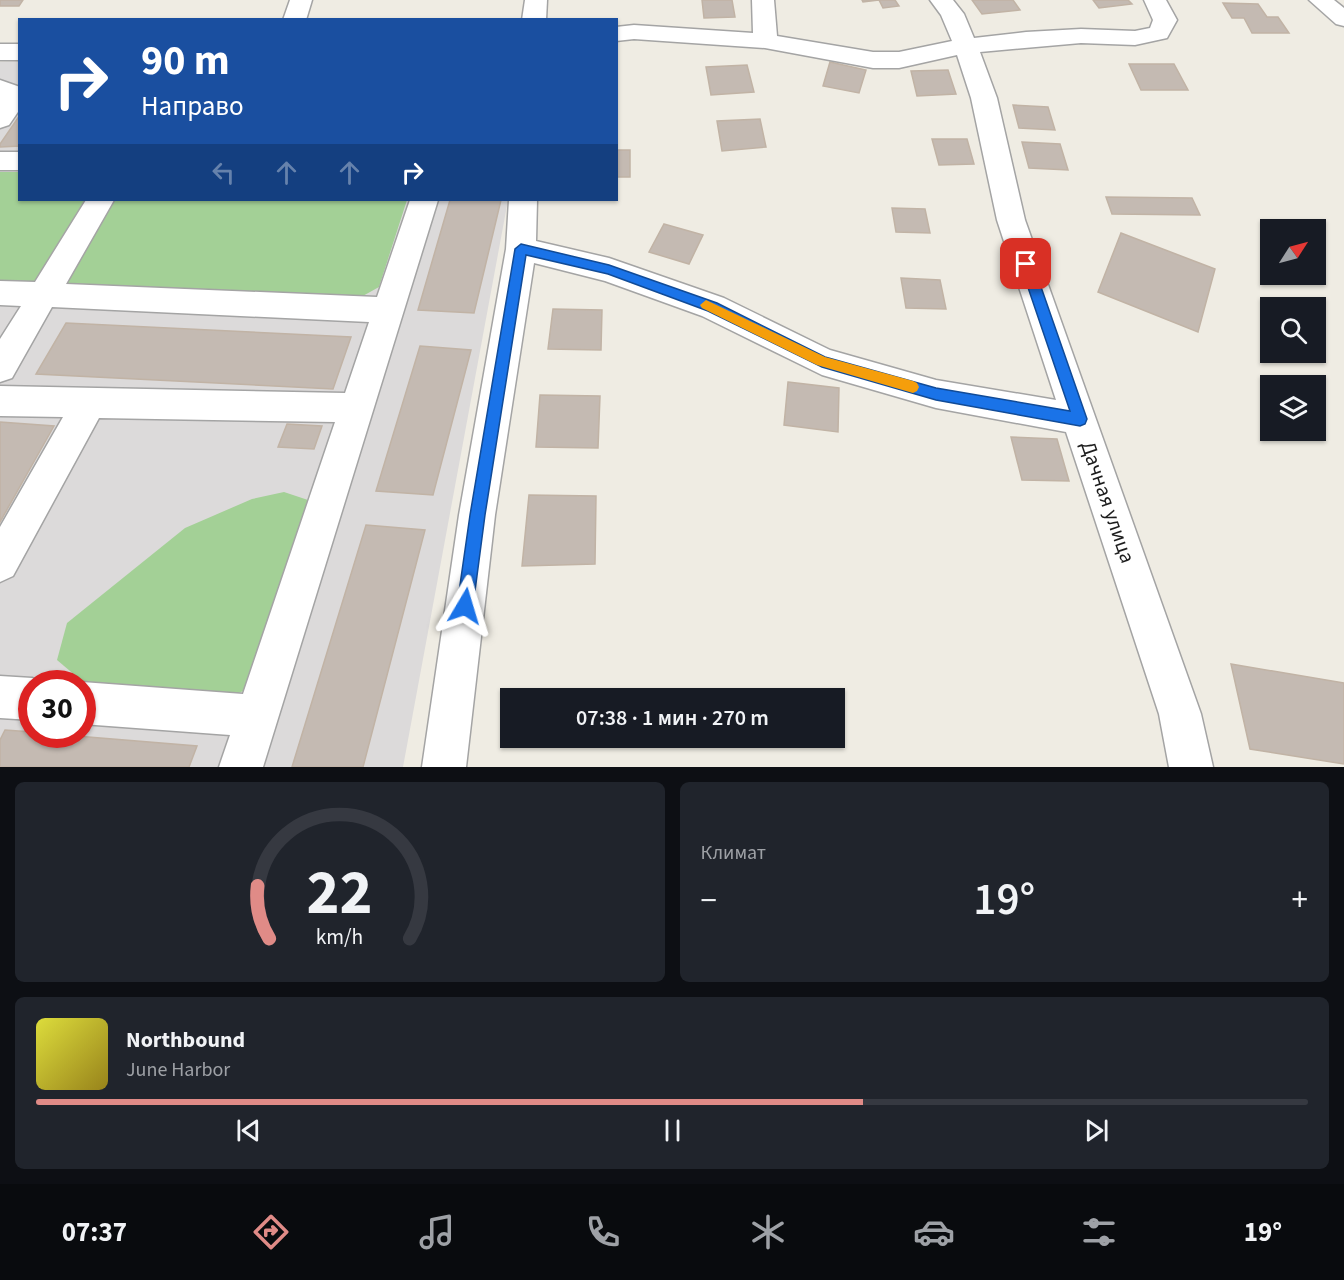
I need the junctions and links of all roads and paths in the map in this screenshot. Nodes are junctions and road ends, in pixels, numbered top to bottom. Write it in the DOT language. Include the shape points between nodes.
graph roads {
  1 [pos="302,0"];
  2 [pos="536,0"];
  3 [pos="763,0"];
  4 [pos="941,0"];
  5 [pos="1155,0"];
  6 [pos="1320,0"];
  7 [pos="295,18"];
  8 [pos="534,18"];
  9 [pos="1344,19"];
  10 [pos="618,34"];
  11 [pos="765,41"];
  12 [pos="966,46"];
  13 [pos="0,52"];
  14 [pos="18,52"];
  15 [pos="0,161"];
  16 [pos="18,161"];
  17 [pos="99,201"];
  18 [pos="424,201"];
  19 [pos="524,201"];
  20 [pos="521,249"];
  21 [pos="0,293"];
  22 [pos="43,295"];
  23 [pos="387,310"];
  24 [pos="0,368"];
  25 [pos="0,401"];
  26 [pos="89,403"];
  27 [pos="356,408"];
  28 [pos="1080,419"];
  29 [pos="0,563"];
  30 [pos="0,697"];
  31 [pos="18,698"];
  32 [pos="96,704"];
  33 [pos="257,716"];
  34 [pos="240,767"];
  35 [pos="444,767"];
  36 [pos="1191,767"];
  1 -- 7 [label="street"];
  2 -- 8 [label="street"];
  3 -- 11 [label="street"];
  4 -- 12 [label="street, Дачная улица"];
  5 -- 12 [label="street" via="1165,21 1159,33 1135,38 1059,37"];
  6 -- 9 [label="street"];
  10 -- 11 [label="street"];
  11 -- 12 [label="street" via="873,60 899,60"];
  12 -- 28 [label="street, Дачная улица" via="984,98 1011,220"];
  13 -- 14 [label="street"];
  15 -- 16 [label="street"];
  17 -- 22 [label="street"];
  18 -- 23 [label="street"];
  19 -- 20 [label="street"];
  20 -- 28 [label="street" via="609,270 713,307 822,361 936,394"];
  20 -- 35 [label="street" via="477,515"];
  21 -- 22 [label="street"];
  22 -- 23 [label="street"];
  22 -- 24 [label="street"];
  23 -- 27 [label="street"];
  25 -- 26 [label="street"];
  26 -- 27 [label="street"];
  26 -- 29 [label="street"];
  27 -- 33 [label="street"];
  28 -- 36 [label="street, Дачная улица" via="1179,714"];
  30 -- 31 [label="street"];
  32 -- 33 [label="street"];
  33 -- 34 [label="street"];
}
